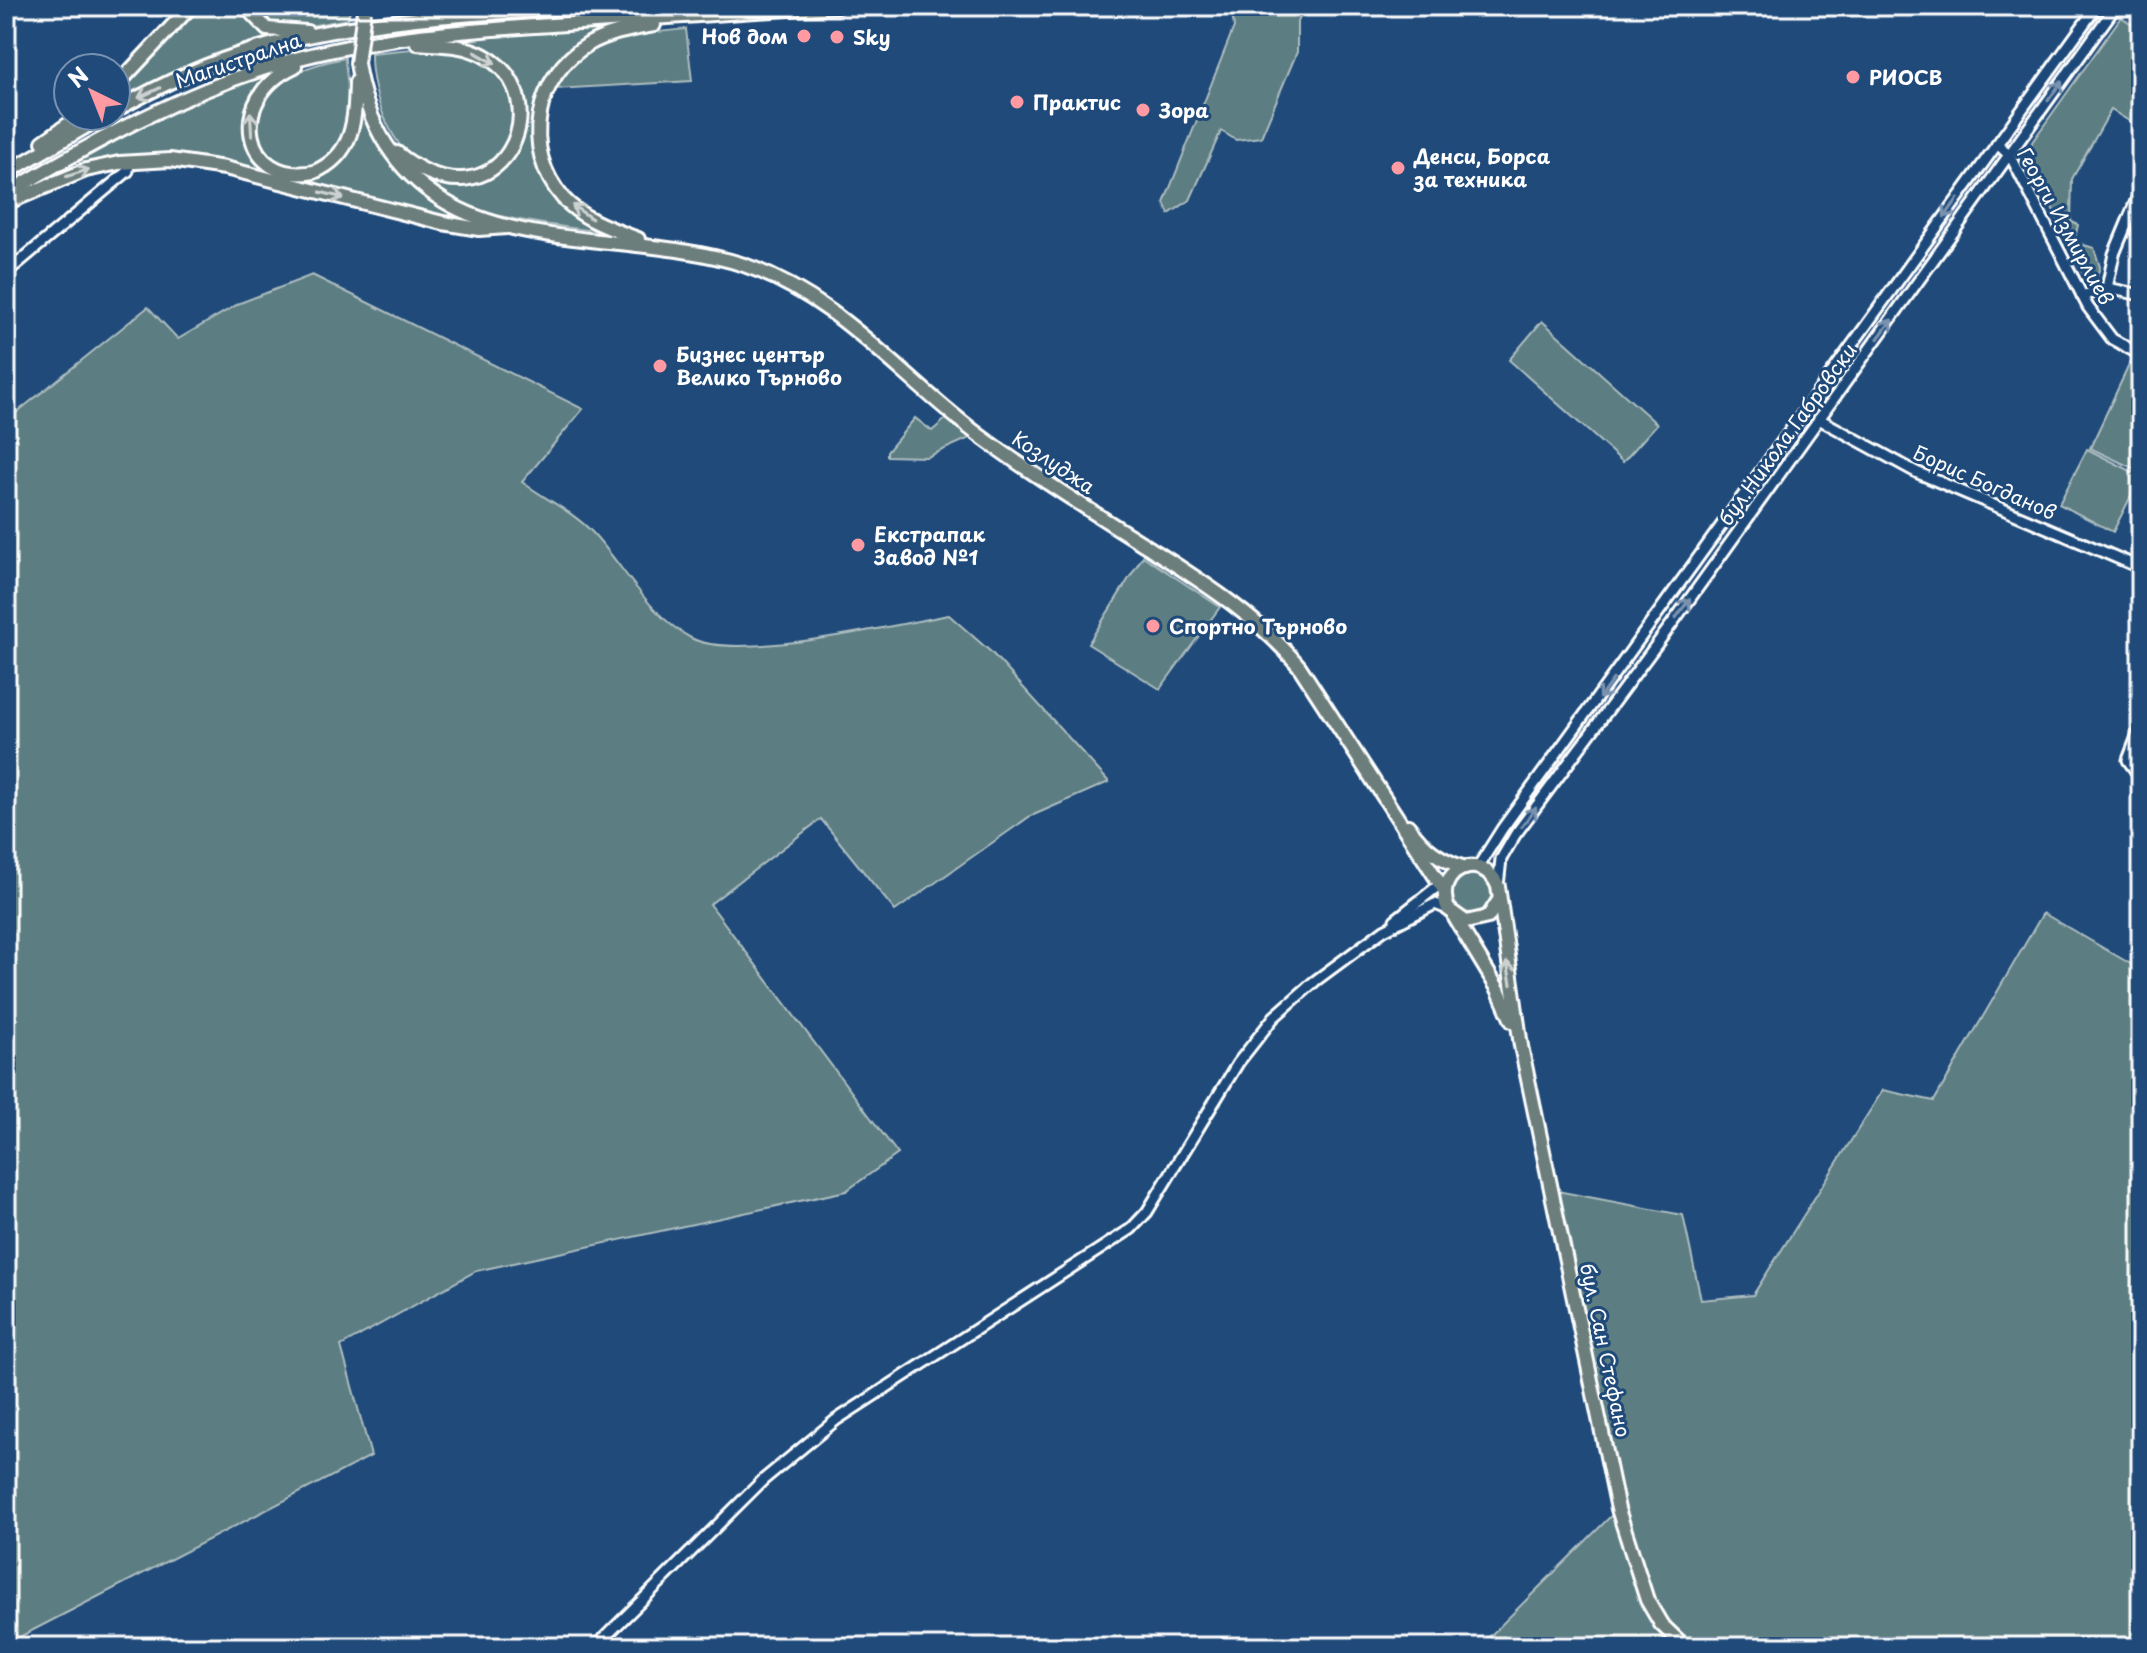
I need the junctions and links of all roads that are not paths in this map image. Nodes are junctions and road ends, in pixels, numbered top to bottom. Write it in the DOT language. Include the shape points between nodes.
graph roads {
  1 [pos="191,6"];
  2 [pos="245,6"];
  3 [pos="451,6"];
  4 [pos="607,6"];
  5 [pos="839,6"];
  6 [pos="2097,6"];
  7 [pos="2116,6"];
  8 [pos="365,8"];
  9 [pos="745,12"];
  10 [pos="380,25"];
  11 [pos="342,31"];
  12 [pos="382,41"];
  13 [pos="343,49"];
  14 [pos="357,63"];
  15 [pos="132,69"];
  16 [pos="132,102"];
  17 [pos="57,132"];
  18 [pos="76,132"];
  19 [pos="378,132"];
  20 [pos="1997,144"];
  21 [pos="2010,155"];
  22 [pos="129,162"];
  23 [pos="6,167"];
  24 [pos="6,173"];
  25 [pos="2141,189"];
  26 [pos="6,194"];
  27 [pos="6,203"];
  28 [pos="457,209"];
  29 [pos="450,224"];
  30 [pos="510,226"];
  31 [pos="652,245"];
  32 [pos="6,273"];
  33 [pos="2107,288"];
  34 [pos="2141,295"];
  35 [pos="2082,296"];
  36 [pos="2141,355"];
  37 [pos="1819,419"];
  38 [pos="2141,568"];
  39 [pos="2141,726"];
  40 [pos="2141,778"];
  41 [pos="1377,788"];
  42 [pos="1472,868"];
  43 [pos="1445,884"];
  44 [pos="1499,893"];
  45 [pos="1450,912"];
  46 [pos="1384,930"];
  47 [pos="1521,1046"];
  48 [pos="595,1647"];
  49 [pos="1685,1647"];
  1 -- 15 [label="main road"];
  2 -- 11 [label="main road" via="272,32"];
  3 -- 10 [label="main road"];
  4 -- 10 [label="main road"];
  5 -- 9 [label="main road, Магистрална"];
  6 -- 20 [label="street, бул.Никола Габровски"];
  21 -- 7 [label="street, бул.Никола Габровски, one-way"];
  8 -- 14 [label="main road, bridge"];
  9 -- 12 [label="main road, Магистрална"];
  31 -- 9 [label="main road, one-way" via="590,218 555,188 538,141 545,94 564,64 599,39"];
  10 -- 11 [label="main road"];
  11 -- 16 [label="main road, one-way" via="257,48"];
  12 -- 13 [label="main road, Магистрална"];
  12 -- 19 [label="main road, one-way" via="459,46 482,55 509,78 520,119 513,145 500,162 463,180 420,171"];
  14 -- 13 [label="main road, one-way" via="354,122 339,154 309,173 284,170 268,161 249,126 258,94 290,68"];
  13 -- 26 [label="main road, Магистрална" via="287,61 188,96"];
  14 -- 19 [label="main road"];
  17 -- 23 [label="main road"];
  18 -- 24 [label="main road"];
  19 -- 28 [label="main road" via="410,175"];
  20 -- 21 [label="street, Георги Измирлиев"];
  20 -- 42 [label="street, бул.Никола Габровски, one-way"];
  21 -- 35 [label="street, Георги Измирлиев"];
  37 -- 21 [label="street, бул.Никола Габровски, one-way"];
  27 -- 22 [label="main road, one-way" via="73,174"];
  22 -- 29 [label="main road, one-way" via="213,165"];
  22 -- 32 [label="street" via="128,171"];
  25 -- 33 [label="street" via="2114,254"];
  28 -- 29 [label="main road"];
  28 -- 30 [label="main road"];
  29 -- 30 [label="main road" via="493,230"];
  30 -- 31 [label="main road"];
  31 -- 41 [label="main road, Козлуджа" via="745,265 812,298 879,346 974,432 1228,598 1277,639 1299,666"];
  33 -- 34 [label="street"];
  33 -- 35 [label="street"];
  35 -- 36 [label="street, Георги Измирлиев" via="2112,339"];
  37 -- 38 [label="street, Борис Богданов" via="1916,472"];
  44 -- 37 [label="street, бул.Никола Габровски, one-way" via="1501,859 1515,835"];
  39 -- 40 [label="street" via="2128,760"];
  41 -- 42 [label="main road, Козлуджа" via="1426,849"];
  41 -- 43 [label="main road, Козлуджа"];
  42 -- 43 [label="main road"];
  42 -- 44 [label="main road" via="1492,876"];
  43 -- 45 [label="main road"];
  43 -- 46 [label="street"];
  44 -- 45 [label="main road" via="1493,912 1481,921 1466,922"];
  47 -- 44 [label="main road, бул. Сан Стефано, one-way"];
  45 -- 46 [label="street" via="1435,904"];
  45 -- 47 [label="main road, бул. Сан Стефано" via="1498,989"];
  46 -- 48 [label="street" via="1315,981 1267,1026 1131,1229 836,1420 763,1480"];
  47 -- 49 [label="main road, бул. Сан Стефано" via="1618,1509 1636,1573 1661,1624"];
}
